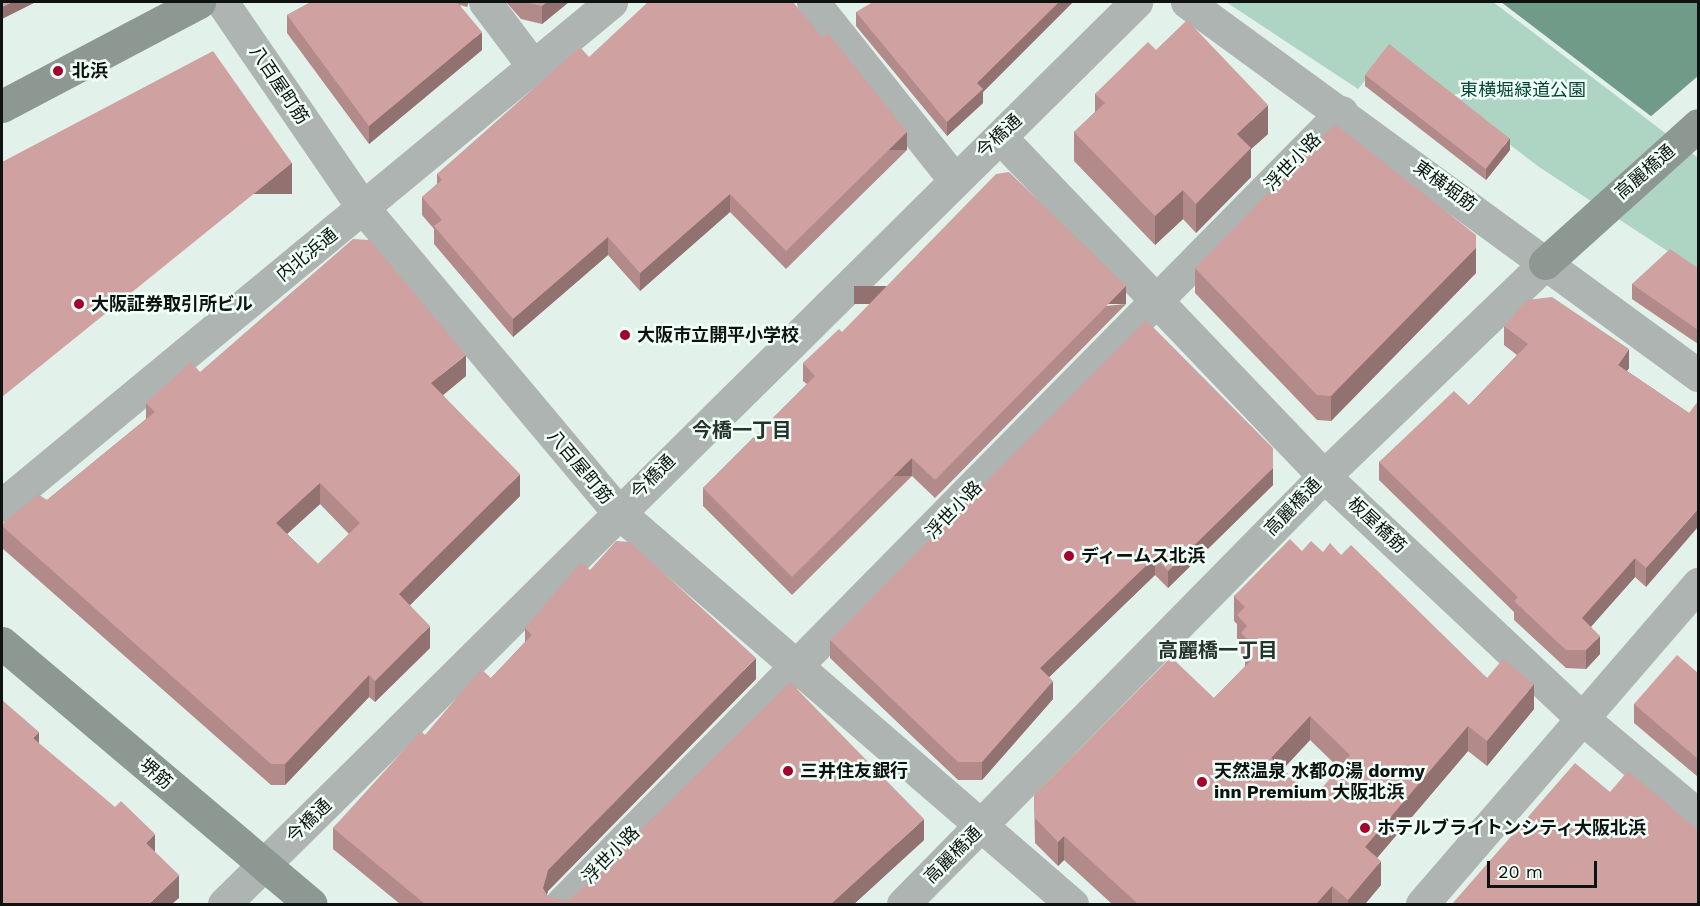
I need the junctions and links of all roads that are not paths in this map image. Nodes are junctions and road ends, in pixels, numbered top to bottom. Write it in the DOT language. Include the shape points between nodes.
graph roads {
  1 [pos="200,2"];
  2 [pos="222,2"];
  3 [pos="485,2"];
  4 [pos="611,2"];
  5 [pos="813,2"];
  6 [pos="1136,2"];
  7 [pos="1187,2"];
  8 [pos="533,66"];
  9 [pos="2,106"];
  10 [pos="1342,112"];
  11 [pos="1698,125"];
  12 [pos="1000,137"];
  13 [pos="953,178"];
  14 [pos="364,209"];
  15 [pos="1553,255"];
  16 [pos="1154,304"];
  17 [pos="1698,375"];
  18 [pos="1324,476"];
  19 [pos="2,505"];
  20 [pos="618,512"];
  21 [pos="1698,584"];
  22 [pos="2,643"];
  23 [pos="799,669"];
  24 [pos="1582,719"];
  25 [pos="1698,814"];
  26 [pos="982,827"];
  27 [pos="263,864"];
  28 [pos="224,904"];
  29 [pos="311,904"];
  30 [pos="561,904"];
  31 [pos="903,904"];
  32 [pos="1072,904"];
  33 [pos="1422,904"];
  1 -- 9 [label="main road"];
  2 -- 14 [label="street, 八百屋町筋"];
  3 -- 8 [label="street"];
  4 -- 8 [label="street, 内北浜通"];
  5 -- 13 [label="street"];
  6 -- 12 [label="street, 今橋通"];
  7 -- 10 [label="street, 東横堀筋"];
  8 -- 14 [label="street, 内北浜通"];
  10 -- 15 [label="street, 東横堀筋"];
  10 -- 16 [label="street, 浮世小路"];
  11 -- 15 [label="main road, 高麗橋通"];
  12 -- 13 [label="street, 今橋通"];
  12 -- 16 [label="street, 板屋橋筋"];
  13 -- 20 [label="street, 今橋通"];
  14 -- 19 [label="street, 内北浜通"];
  14 -- 20 [label="street, 八百屋町筋"];
  15 -- 17 [label="street, 東横堀筋"];
  15 -- 18 [label="street, 高麗橋通"];
  16 -- 18 [label="street, 板屋橋筋"];
  16 -- 23 [label="street, 浮世小路"];
  18 -- 24 [label="street, 板屋橋筋"];
  18 -- 26 [label="street, 高麗橋通"];
  20 -- 23 [label="street, 八百屋町筋"];
  20 -- 27 [label="street, 今橋通"];
  21 -- 24 [label="street"];
  22 -- 27 [label="main road, 堺筋"];
  23 -- 26 [label="street, 八百屋町筋"];
  23 -- 30 [label="street, 浮世小路"];
  24 -- 25 [label="street, 板屋橋筋"];
  24 -- 33 [label="street"];
  26 -- 31 [label="street, 高麗橋通"];
  26 -- 32 [label="street, 八百屋町筋"];
  27 -- 28 [label="street, 今橋通"];
  27 -- 29 [label="main road, 堺筋"];
}
